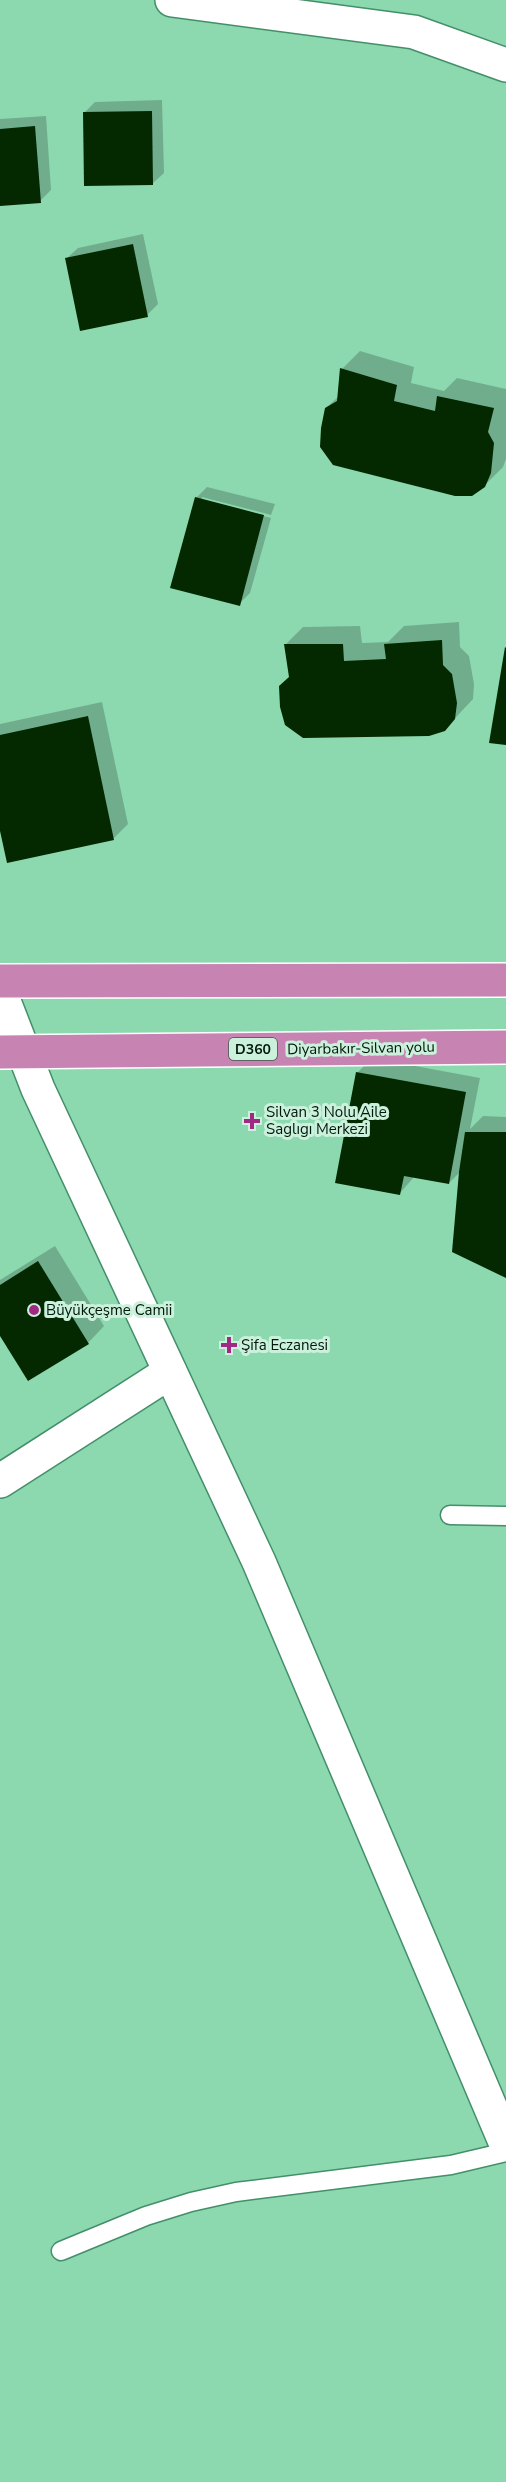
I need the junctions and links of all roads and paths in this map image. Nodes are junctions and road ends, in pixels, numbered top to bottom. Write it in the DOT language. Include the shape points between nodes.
graph roads {
  1 [pos="172,0"];
  2 [pos="506,65"];
  3 [pos="506,980"];
  4 [pos="0,981"];
  5 [pos="0,991"];
  6 [pos="506,1047"];
  7 [pos="11,1052"];
  8 [pos="170,1372"];
  9 [pos="0,1481"];
  10 [pos="450,1515"];
  11 [pos="506,1516"];
  12 [pos="506,2144"];
  13 [pos="506,2152"];
  14 [pos="61,2251"];
  1 -- 2 [label="street" via="414,32"];
  3 -- 4 [label="highway"];
  5 -- 7 [label="street"];
  6 -- 7 [label="highway, Diyarbakır-Silvan yolu / D360"];
  7 -- 8 [label="street"];
  8 -- 9 [label="street"];
  8 -- 12 [label="street" via="259,1562"];
  10 -- 11 [label="lane"];
  13 -- 14 [label="lane" via="451,2165 213,2197 146,2216"];
}
